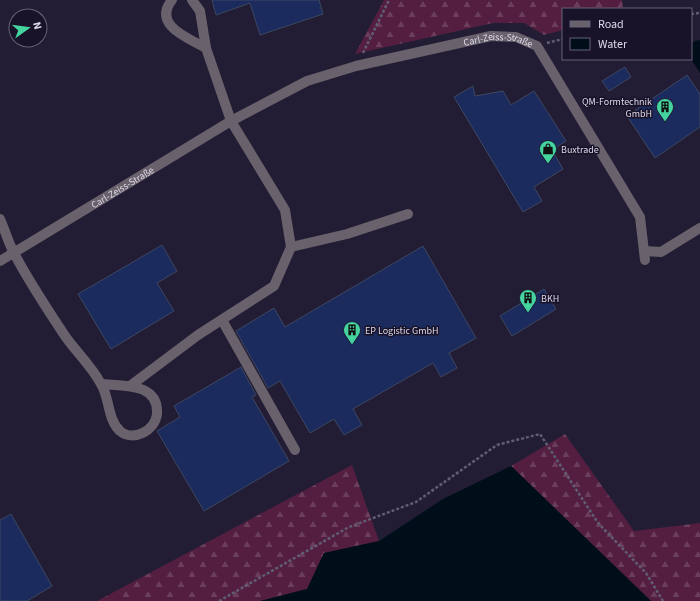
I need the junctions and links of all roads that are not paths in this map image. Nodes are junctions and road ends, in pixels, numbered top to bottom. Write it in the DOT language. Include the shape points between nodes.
graph roads {
  1 [pos="172,0"];
  2 [pos="192,0"];
  3 [pos="206,48"];
  4 [pos="232,122"];
  5 [pos="408,214"];
  6 [pos="0,219"];
  7 [pos="700,228"];
  8 [pos="291,247"];
  9 [pos="14,253"];
  10 [pos="0,261"];
  11 [pos="222,320"];
  12 [pos="102,384"];
  13 [pos="130,386"];
  14 [pos="295,450"];
  1 -- 3 [label="street" via="167,8 171,26 176,32"];
  2 -- 3 [label="street" via="200,11"];
  3 -- 4 [label="street"];
  4 -- 7 [label="street, Carl-Zeiss-Straße" via="307,81 356,66 490,36 516,36 537,46 640,217 645,256 661,252"];
  4 -- 8 [label="street" via="285,210"];
  4 -- 9 [label="street, Carl-Zeiss-Straße"];
  5 -- 8 [label="street" via="347,234"];
  6 -- 9 [label="street"];
  8 -- 11 [label="street" via="274,286"];
  9 -- 10 [label="street, Carl-Zeiss-Straße"];
  9 -- 12 [label="street" via="63,334"];
  11 -- 13 [label="street"];
  11 -- 14 [label="street"];
  12 -- 13 [label="street"];
  12 -- 13 [label="street" via="113,423 130,436 146,431 156,420 157,414 156,402 150,393"];
}
